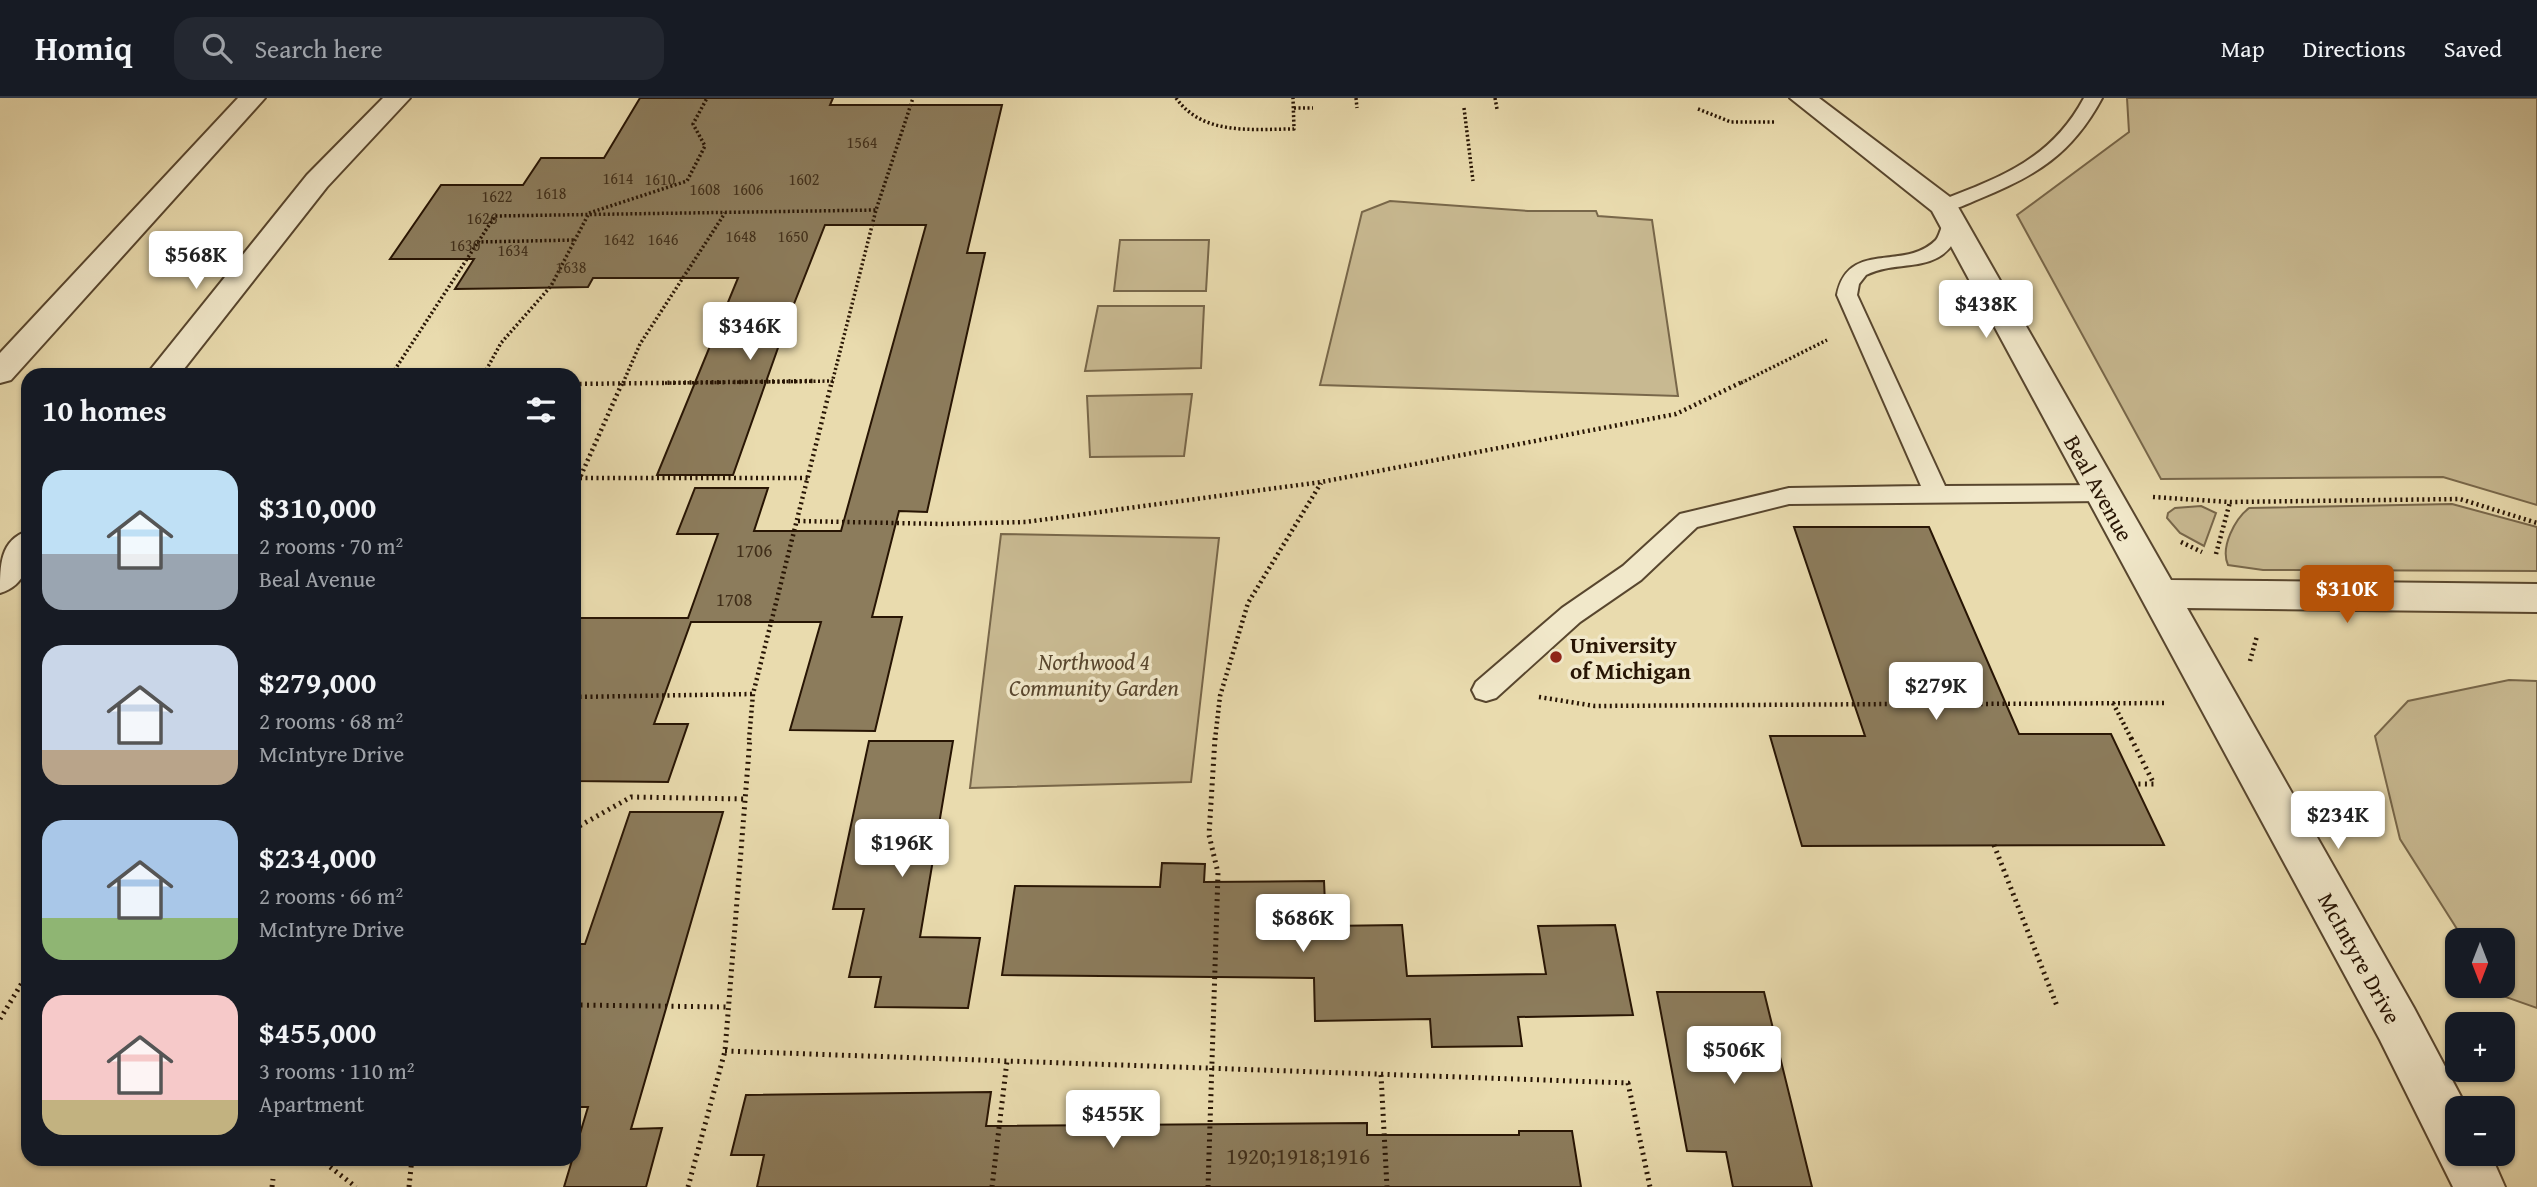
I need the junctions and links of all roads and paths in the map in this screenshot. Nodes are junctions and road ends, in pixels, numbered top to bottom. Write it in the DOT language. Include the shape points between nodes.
graph roads {
  1 [pos="252,98"];
  2 [pos="397,98"];
  3 [pos="707,98"];
  4 [pos="913,98"];
  5 [pos="1176,98"];
  6 [pos="1293,98"];
  7 [pos="1356,98"];
  8 [pos="1495,98"];
  9 [pos="1803,98"];
  10 [pos="2093,98"];
  11 [pos="1294,108"];
  12 [pos="1313,108"];
  13 [pos="1357,108"];
  14 [pos="1464,108"];
  15 [pos="1497,109"];
  16 [pos="1698,109"];
  17 [pos="1780,122"];
  18 [pos="1473,181"];
  19 [pos="876,211"];
  20 [pos="725,212"];
  21 [pos="589,213"];
  22 [pos="1948,215"];
  23 [pos="575,240"];
  24 [pos="477,243"];
  25 [pos="1838,335"];
  26 [pos="168,368"];
  27 [pos="396,368"];
  28 [pos="487,368"];
  29 [pos="0,373"];
  30 [pos="623,381"];
  31 [pos="833,381"];
  32 [pos="581,384"];
  33 [pos="581,476"];
  34 [pos="581,478"];
  35 [pos="808,478"];
  36 [pos="1321,482"];
  37 [pos="2102,494"];
  38 [pos="1937,495"];
  39 [pos="2230,502"];
  40 [pos="798,521"];
  41 [pos="2537,523"];
  42 [pos="21,553"];
  43 [pos="2215,558"];
  44 [pos="0,579"];
  45 [pos="2158,594"];
  46 [pos="2537,598"];
  47 [pos="1486,690"];
  48 [pos="752,694"];
  49 [pos="581,697"];
  50 [pos="2113,703"];
  51 [pos="1898,704"];
  52 [pos="2135,784"];
  53 [pos="744,799"];
  54 [pos="581,825"];
  55 [pos="1994,845"];
  56 [pos="21,984"];
  57 [pos="581,1005"];
  58 [pos="2057,1006"];
  59 [pos="729,1007"];
  60 [pos="0,1019"];
  61 [pos="725,1051"];
  62 [pos="1007,1061"];
  63 [pos="1211,1068"];
  64 [pos="1381,1074"];
  65 [pos="2445,1117"];
  66 [pos="328,1166"];
  67 [pos="411,1166"];
  68 [pos="2470,1166"];
  69 [pos="273,1179"];
  70 [pos="272,1187"];
  71 [pos="356,1187"];
  72 [pos="410,1187"];
  73 [pos="688,1187"];
  74 [pos="992,1187"];
  75 [pos="1208,1187"];
  76 [pos="1387,1187"];
  77 [pos="1650,1187"];
  78 [pos="2479,1187"];
  1 -- 29 [label="street"];
  2 -- 26 [label="street" via="317,181"];
  3 -- 21 [label="path" via="693,124 705,146 687,181"];
  4 -- 19 [label="path"];
  5 -- 11 [label="path" via="1190,117 1220,126 1294,129"];
  6 -- 11 [label="path"];
  7 -- 13 [label="path"];
  8 -- 15 [label="path"];
  9 -- 22 [label="street, Beal Avenue"];
  10 -- 22 [label="lane" via="2083,120 2057,150"];
  11 -- 12 [label="path"];
  14 -- 18 [label="path"];
  16 -- 17 [label="path" via="1731,122"];
  19 -- 20 [label="path"];
  19 -- 31 [label="path"];
  20 -- 21 [label="path"];
  20 -- 30 [label="path" via="640,344"];
  21 -- 23 [label="path"];
  21 -- 24 [label="path" via="495,216"];
  22 -- 37 [label="street, Beal Avenue"];
  22 -- 38 [label="lane" via="1947,240 1923,256 1865,266 1848,282 1847,295"];
  23 -- 24 [label="path"];
  23 -- 28 [label="path" via="551,286 502,343"];
  24 -- 27 [label="path"];
  25 -- 36 [label="path" via="1676,414"];
  30 -- 31 [label="path"];
  30 -- 32 [label="path"];
  30 -- 33 [label="path"];
  31 -- 35 [label="path"];
  34 -- 35 [label="path"];
  35 -- 40 [label="path"];
  36 -- 40 [label="path" via="1026,522"];
  36 -- 63 [label="path" via="1248,603 1220,696 1209,835 1218,873"];
  37 -- 38 [label="lane"];
  37 -- 39 [label="path"];
  37 -- 45 [label="street, Beal Avenue"];
  38 -- 47 [label="lane" via="1788,496 1689,520 1632,573 1571,614"];
  39 -- 41 [label="path" via="2460,499"];
  39 -- 43 [label="path"];
  40 -- 48 [label="path"];
  42 -- 44 [label="street"];
  45 -- 46 [label="street"];
  45 -- 65 [label="street, McIntyre Drive"];
  47 -- 51 [label="path" via="1595,706"];
  48 -- 49 [label="path"];
  48 -- 53 [label="path"];
  50 -- 52 [label="path" via="2154,784"];
  53 -- 54 [label="path" via="631,797"];
  53 -- 59 [label="path"];
  55 -- 58 [label="path"];
  56 -- 60 [label="path"];
  57 -- 59 [label="path"];
  59 -- 61 [label="path"];
  61 -- 62 [label="path"];
  61 -- 73 [label="path"];
  62 -- 63 [label="path"];
  62 -- 74 [label="path"];
  63 -- 64 [label="path"];
  63 -- 75 [label="path"];
  64 -- 76 [label="path"];
  64 -- 77 [label="path" via="1628,1083"];
  66 -- 71 [label="path"];
  67 -- 72 [label="path"];
  68 -- 78 [label="street"];
  69 -- 70 [label="path"];
}
